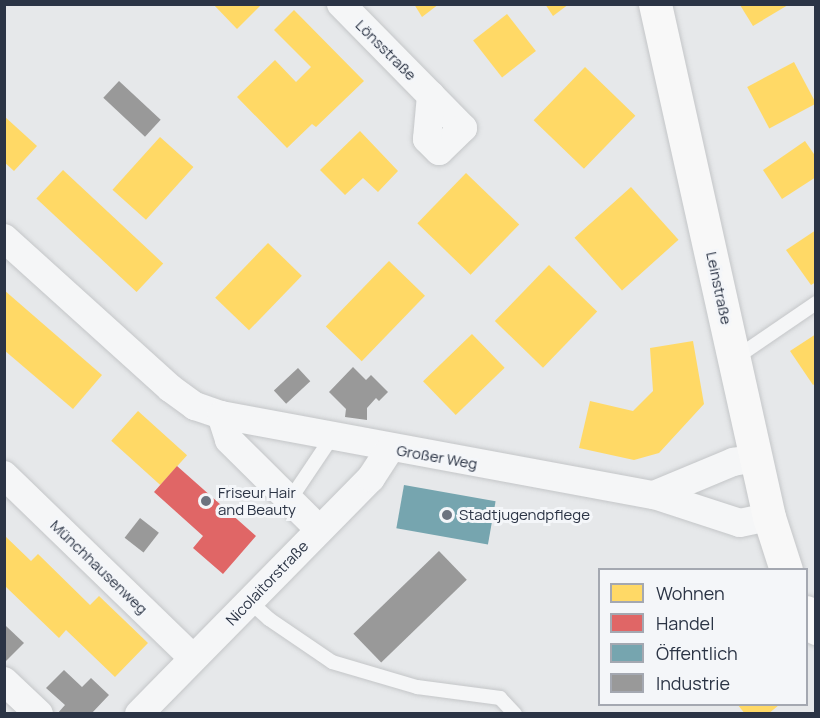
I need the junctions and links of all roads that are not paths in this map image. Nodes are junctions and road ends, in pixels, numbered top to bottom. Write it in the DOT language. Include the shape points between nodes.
graph roads {
  1 [pos="341,4"];
  2 [pos="655,4"];
  3 [pos="431,95"];
  4 [pos="4,238"];
  5 [pos="816,303"];
  6 [pos="734,359"];
  7 [pos="221,415"];
  8 [pos="332,438"];
  9 [pos="390,449"];
  10 [pos="756,458"];
  11 [pos="4,475"];
  12 [pos="654,495"];
  13 [pos="289,501"];
  14 [pos="769,518"];
  15 [pos="319,529"];
  16 [pos="785,568"];
  17 [pos="249,602"];
  18 [pos="808,614"];
  19 [pos="816,628"];
  20 [pos="193,658"];
  21 [pos="4,681"];
  22 [pos="39,714"];
  23 [pos="139,714"];
  24 [pos="514,714"];
  1 -- 3 [label="street, Lönsstraße"];
  2 -- 6 [label="street, Leinstraße"];
  4 -- 7 [label="street, Großer Weg" via="170,388 195,406"];
  5 -- 6 [label="lane"];
  6 -- 10 [label="street, Leinstraße"];
  7 -- 8 [label="street, Großer Weg"];
  7 -- 13 [label="street" via="229,440"];
  8 -- 9 [label="street, Großer Weg"];
  8 -- 13 [label="lane"];
  9 -- 12 [label="street, Großer Weg"];
  9 -- 15 [label="street, Nicolaitorstraße" via="371,478"];
  10 -- 12 [label="street" via="733,462"];
  10 -- 14 [label="street, Leinstraße"];
  11 -- 20 [label="street, Münchhausenweg"];
  12 -- 14 [label="street, Großer Weg" via="740,523"];
  13 -- 15 [label="street"];
  14 -- 16 [label="street, Leinstraße"];
  15 -- 17 [label="street, Nicolaitorstraße"];
  17 -- 20 [label="street, Nicolaitorstraße"];
  17 -- 24 [label="lane" via="332,662 417,687 500,698"];
  18 -- 19 [label="street"];
  20 -- 23 [label="street, Nicolaitorstraße"];
  21 -- 22 [label="street"];
}
